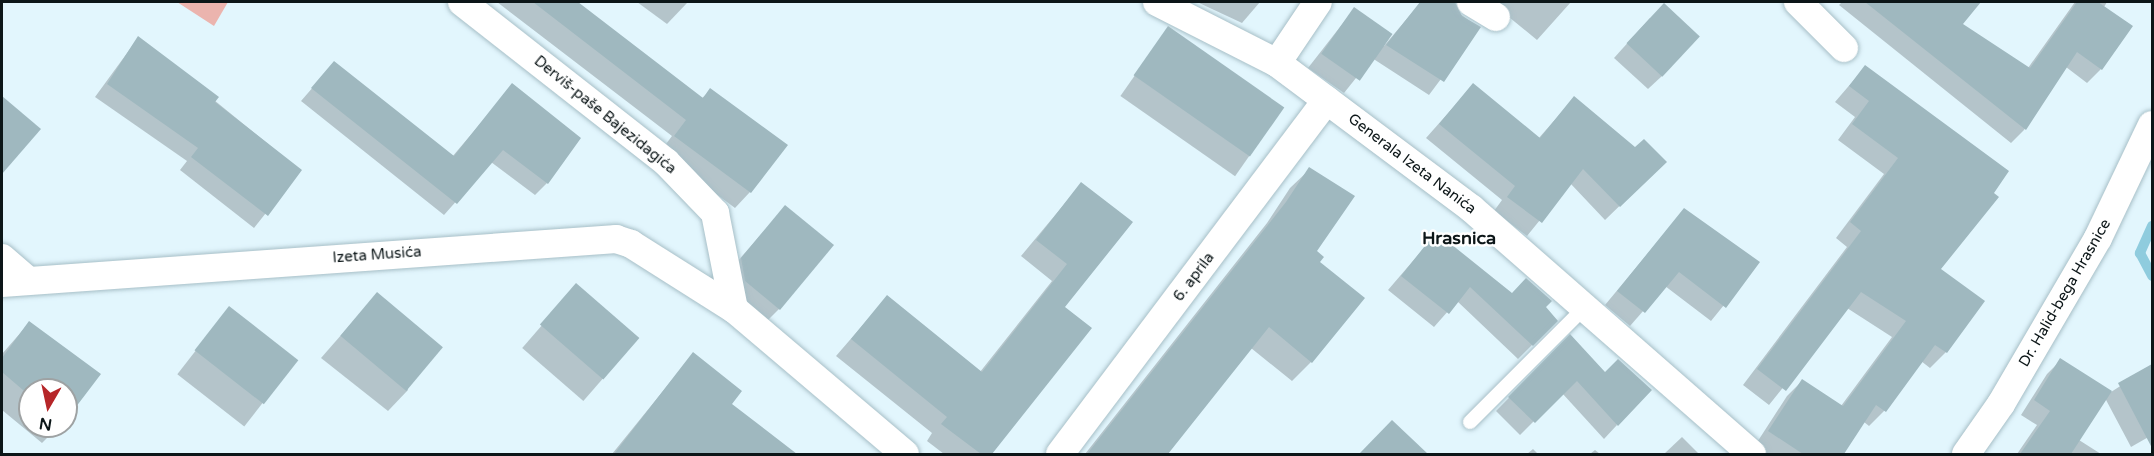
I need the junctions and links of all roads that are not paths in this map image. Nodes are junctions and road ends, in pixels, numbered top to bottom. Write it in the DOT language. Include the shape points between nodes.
graph roads {
  1 [pos="462,2"];
  2 [pos="1157,2"];
  3 [pos="1318,2"];
  4 [pos="1472,2"];
  5 [pos="1798,2"];
  6 [pos="1496,17"];
  7 [pos="1844,48"];
  8 [pos="1277,63"];
  9 [pos="1327,100"];
  10 [pos="2152,125"];
  11 [pos="2,258"];
  12 [pos="14,281"];
  13 [pos="1584,308"];
  14 [pos="734,309"];
  15 [pos="1470,422"];
  16 [pos="905,454"];
  17 [pos="1060,454"];
  18 [pos="1752,454"];
  19 [pos="1966,454"];
  1 -- 14 [label="street, Derviš-paše Bajezidagića" via="666,162 715,213"];
  2 -- 8 [label="street, Generala Izeta Nanića"];
  3 -- 8 [label="street"];
  4 -- 6 [label="street"];
  5 -- 7 [label="street"];
  8 -- 9 [label="street, Generala Izeta Nanića"];
  9 -- 13 [label="street, Generala Izeta Nanića" via="1472,209"];
  9 -- 17 [label="street, 6. aprila"];
  10 -- 19 [label="street, Dr. Halid-bega Hrasnice" via="2098,238 2001,404"];
  11 -- 12 [label="street"];
  12 -- 14 [label="street, Izeta Musića" via="616,239 631,244"];
  13 -- 15 [label="lane"];
  13 -- 18 [label="street, Generala Izeta Nanića"];
  14 -- 16 [label="street"];
}
